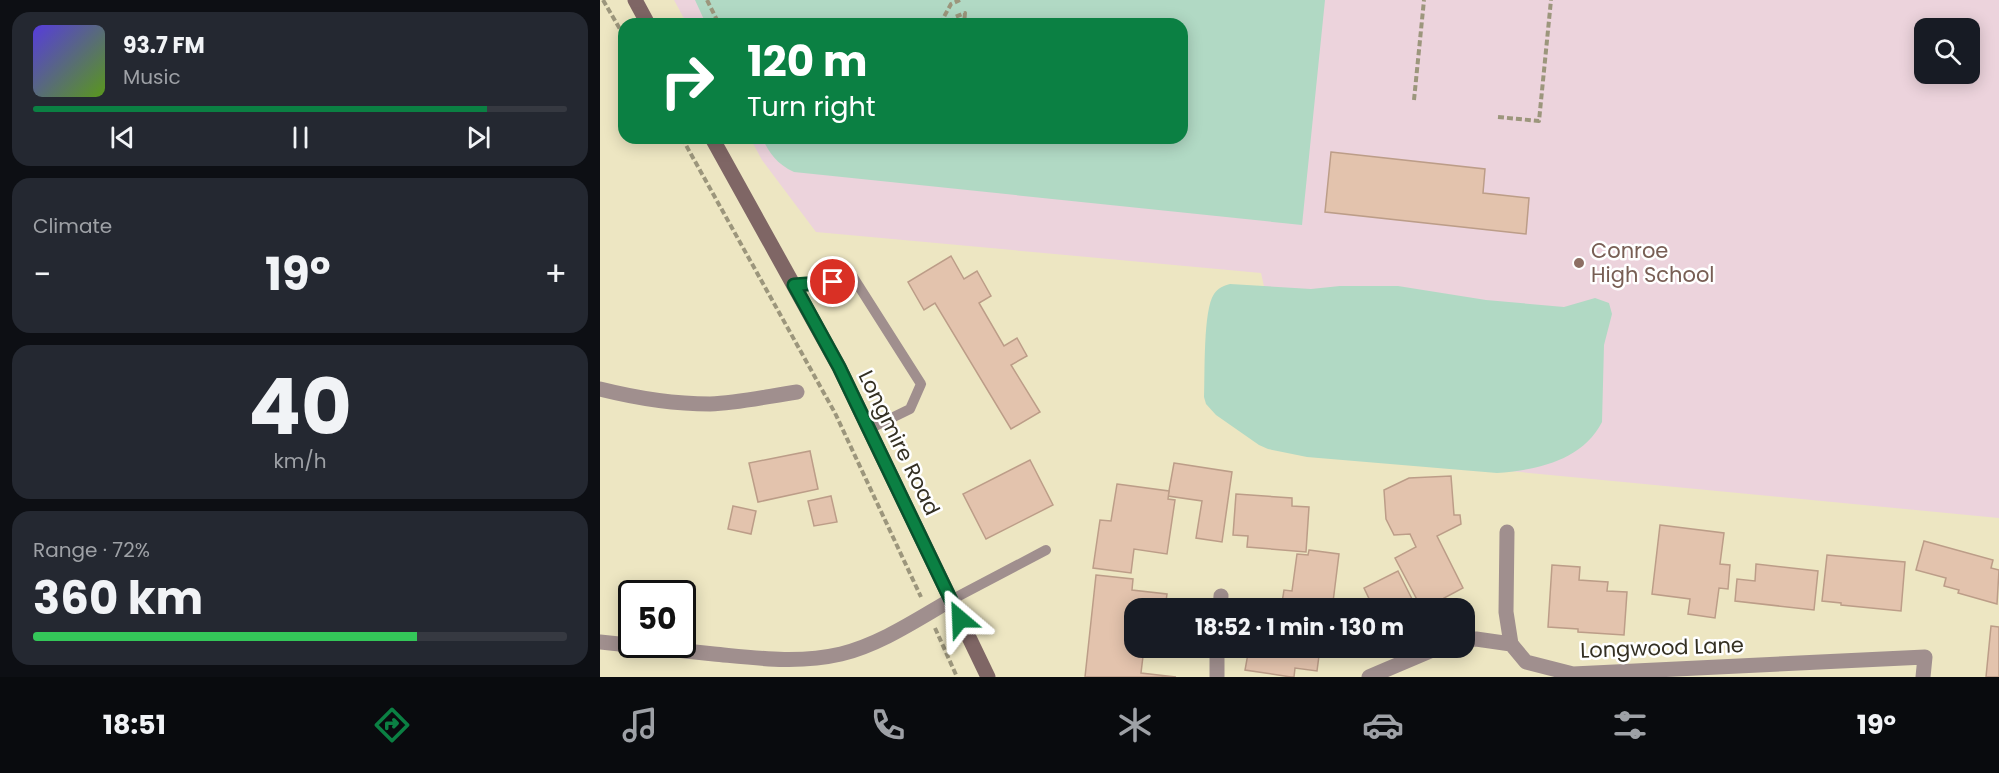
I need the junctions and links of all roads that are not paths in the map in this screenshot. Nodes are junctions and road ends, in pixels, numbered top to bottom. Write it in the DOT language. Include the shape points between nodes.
graph roads {
  1 [pos="635,0"];
  2 [pos="645,18"];
  3 [pos="715,144"];
  4 [pos="794,285"];
  5 [pos="600,389"];
  6 [pos="797,392"];
  7 [pos="869,429"];
  8 [pos="1507,532"];
  9 [pos="1046,550"];
  10 [pos="951,600"];
  11 [pos="1475,639"];
  12 [pos="600,642"];
  13 [pos="1511,644"];
  14 [pos="1217,658"];
  15 [pos="1414,658"];
  16 [pos="1526,662"];
  17 [pos="1765,664"];
  18 [pos="988,677"];
  19 [pos="1217,677"];
  20 [pos="1369,677"];
  21 [pos="1537,677"];
  22 [pos="1670,677"];
  23 [pos="1923,677"];
  1 -- 2 [label="main road"];
  3 -- 4 [label="main road, Longmire Road"];
  4 -- 7 [label="main road, Longmire Road"];
  4 -- 7 [label="lane" via="853,277 921,384 910,409"];
  5 -- 6 [label="street" via="636,398 710,404"];
  7 -- 10 [label="main road, Longmire Road"];
  8 -- 13 [label="street" via="1506,612"];
  9 -- 10 [label="lane"];
  10 -- 12 [label="street" via="864,646 815,658 770,660"];
  10 -- 18 [label="main road, Longmire Road"];
  11 -- 13 [label="street"];
  13 -- 16 [label="street"];
  14 -- 19 [label="street"];
  15 -- 20 [label="street"];
  16 -- 17 [label="street, Longwood Lane" via="1573,674"];
  16 -- 21 [label="street"];
  17 -- 22 [label="street, Longwood Lane"];
  17 -- 23 [label="street, Longwood Lane" via="1925,657"];
}
